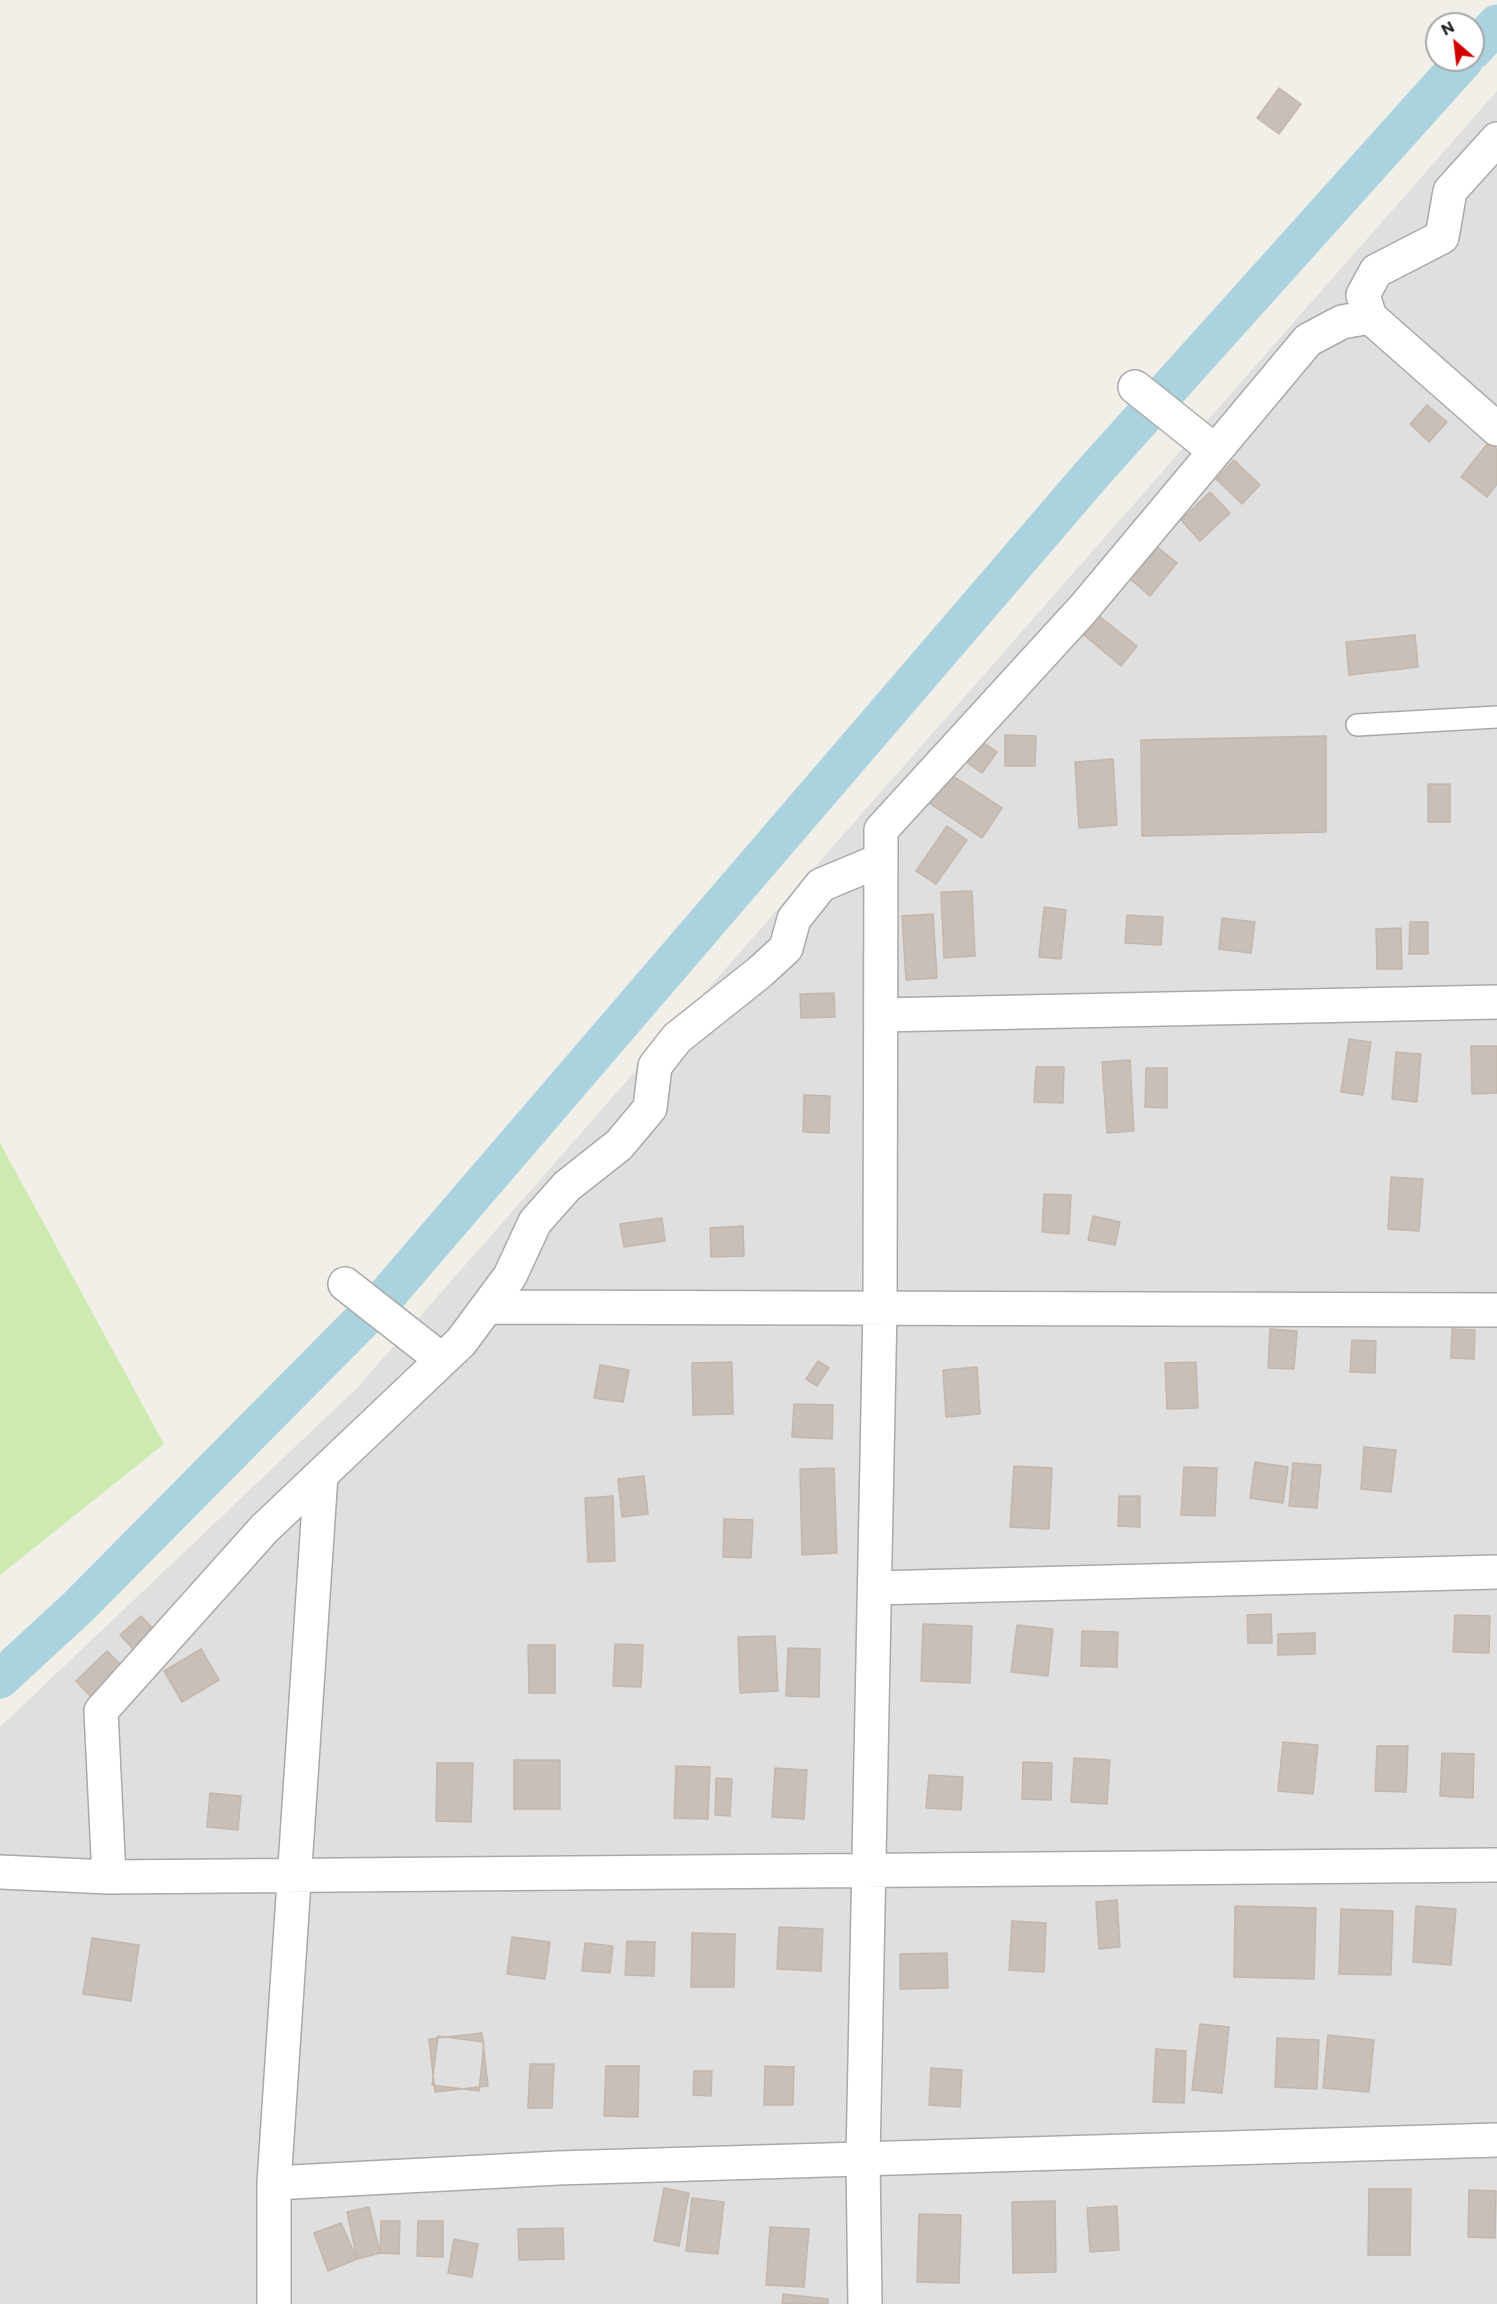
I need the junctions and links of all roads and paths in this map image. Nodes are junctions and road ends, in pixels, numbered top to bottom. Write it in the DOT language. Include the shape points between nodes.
graph roads {
  1 [pos="1497,139"];
  2 [pos="1371,317"];
  3 [pos="1135,387"];
  4 [pos="1497,429"];
  5 [pos="1215,451"];
  6 [pos="1497,717"];
  7 [pos="1357,725"];
  8 [pos="881,860"];
  9 [pos="1497,1002"];
  10 [pos="881,1015"];
  11 [pos="345,1284"];
  12 [pos="487,1307"];
  13 [pos="880,1308"];
  14 [pos="1497,1310"];
  15 [pos="442,1360"];
  16 [pos="321,1475"];
  17 [pos="1497,1572"];
  18 [pos="875,1587"];
  19 [pos="1497,1864"];
  20 [pos="869,1870"];
  21 [pos="0,1872"];
  22 [pos="295,1875"];
  23 [pos="109,1876"];
  24 [pos="1497,2140"];
  25 [pos="863,2159"];
  26 [pos="273,2183"];
  27 [pos="274,2304"];
  28 [pos="865,2304"];
  1 -- 2 [label="street" via="1450,191 1443,237 1376,271 1363,296"];
  2 -- 4 [label="street"];
  2 -- 5 [label="street" via="1342,322 1308,340"];
  3 -- 5 [label="street"];
  5 -- 8 [label="street" via="1083,609 880,830"];
  6 -- 7 [label="lane"];
  8 -- 10 [label="street"];
  8 -- 12 [label="street" via="821,885 794,919 786,948 677,1038 655,1066 650,1108 618,1145 567,1186 535,1222 510,1276"];
  9 -- 10 [label="street"];
  10 -- 13 [label="street"];
  11 -- 15 [label="street"];
  12 -- 13 [label="street"];
  12 -- 15 [label="street"];
  13 -- 14 [label="street"];
  13 -- 18 [label="street"];
  15 -- 16 [label="street"];
  16 -- 22 [label="street"];
  16 -- 23 [label="street" via="264,1529 101,1711"];
  17 -- 18 [label="street"];
  18 -- 20 [label="street"];
  19 -- 20 [label="street"];
  20 -- 22 [label="street"];
  20 -- 25 [label="street"];
  21 -- 23 [label="street"];
  22 -- 23 [label="street"];
  22 -- 26 [label="street"];
  24 -- 25 [label="street"];
  25 -- 26 [label="street" via="558,2168"];
  25 -- 28 [label="street"];
  26 -- 27 [label="street"];
}
